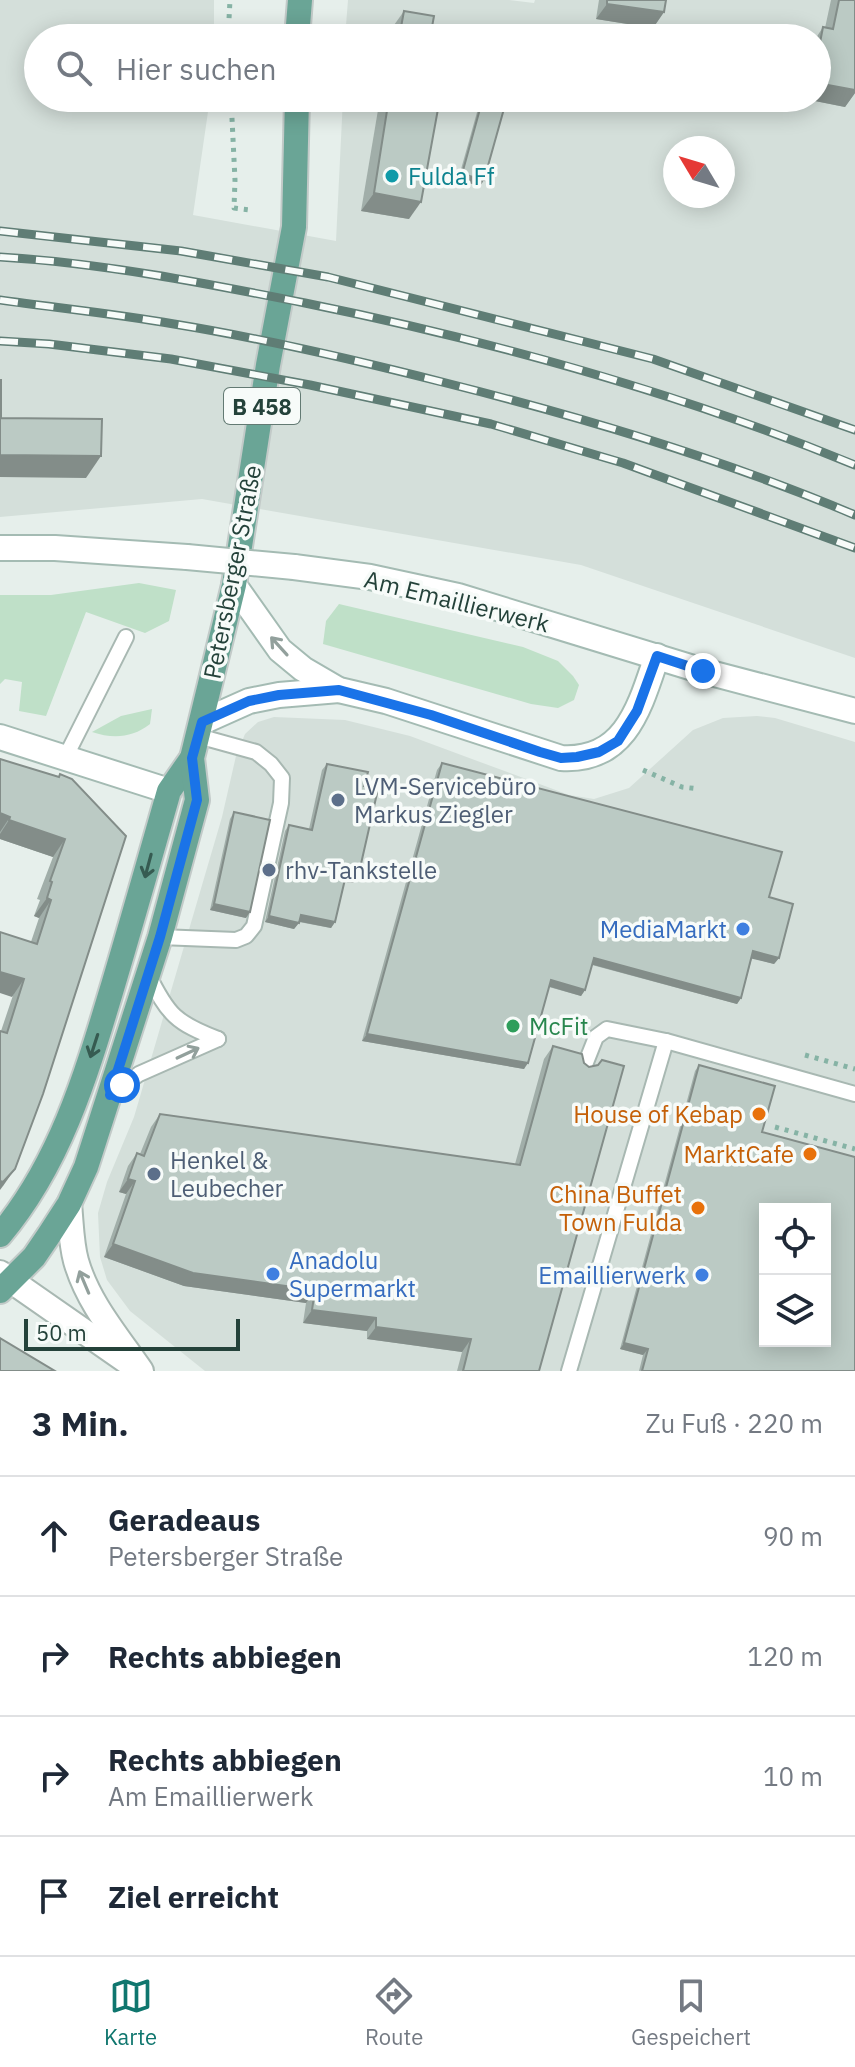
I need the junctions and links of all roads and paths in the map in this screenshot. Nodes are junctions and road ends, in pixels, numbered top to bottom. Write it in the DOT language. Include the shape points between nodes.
graph roads {
  1 [pos="230,0"];
  2 [pos="300,0"];
  3 [pos="229,24"];
  4 [pos="298,24"];
  5 [pos="232,112"];
  6 [pos="297,112"];
  7 [pos="250,210"];
  8 [pos="0,548"];
  9 [pos="234,585"];
  10 [pos="126,637"];
  11 [pos="657,656"];
  12 [pos="339,690"];
  13 [pos="855,711"];
  14 [pos="0,737"];
  15 [pos="197,739"];
  16 [pos="65,758"];
  17 [pos="643,770"];
  18 [pos="699,789"];
  19 [pos="169,791"];
  20 [pos="160,937"];
  21 [pos="148,974"];
  22 [pos="666,1041"];
  23 [pos="583,1070"];
  24 [pos="855,1094"];
  25 [pos="110,1095"];
  26 [pos="775,1127"];
  27 [pos="855,1149"];
  28 [pos="69,1204"];
  29 [pos="0,1235"];
  30 [pos="4,1282"];
  31 [pos="141,1371"];
  32 [pos="569,1371"];
  1 -- 3 [label="path"];
  2 -- 4 [label="main road"];
  5 -- 7 [label="path" via="234,208"];
  6 -- 9 [label="main road, Petersberger Straße / B 458" via="294,227"];
  8 -- 11 [label="main road, Am Emaillierwerk, bridge" via="187,557 370,577 458,596"];
  12 -- 9 [label="main road, one-way" via="280,650"];
  9 -- 15 [label="main road, Petersberger Straße / B 458"];
  10 -- 16 [label="lane"];
  11 -- 12 [label="main road" via="637,711 618,741 577,757 561,758"];
  11 -- 13 [label="main road, Am Emaillierwerk"];
  12 -- 15 [label="main road" via="249,701"];
  14 -- 16 [label="main road"];
  15 -- 19 [label="main road, Petersberger Straße / B 458"];
  15 -- 20 [label="main road, Petersberger Straße / B 458" via="197,800"];
  15 -- 20 [label="lane" via="256,752 282,778 281,803 254,926 246,936"];
  16 -- 19 [label="main road"];
  17 -- 18 [label="path"];
  19 -- 29 [label="main road, Petersberger Straße / B 458, one-way" via="65,1130 19,1213"];
  20 -- 21 [label="main road, Petersberger Straße / B 458"];
  21 -- 25 [label="main road, Petersberger Straße / B 458"];
  25 -- 21 [label="lane, one-way" via="139,1074 218,1039 176,1019"];
  22 -- 23 [label="lane" via="607,1029 596,1037"];
  22 -- 24 [label="lane"];
  22 -- 32 [label="lane"];
  25 -- 28 [label="main road, Petersberger Straße / B 458"];
  26 -- 27 [label="path"];
  28 -- 30 [label="main road, Petersberger Straße / B 458" via="34,1257"];
  31 -- 28 [label="main road, one-way" via="81,1277"];
  30 -- 31 [label="main road"];
}
